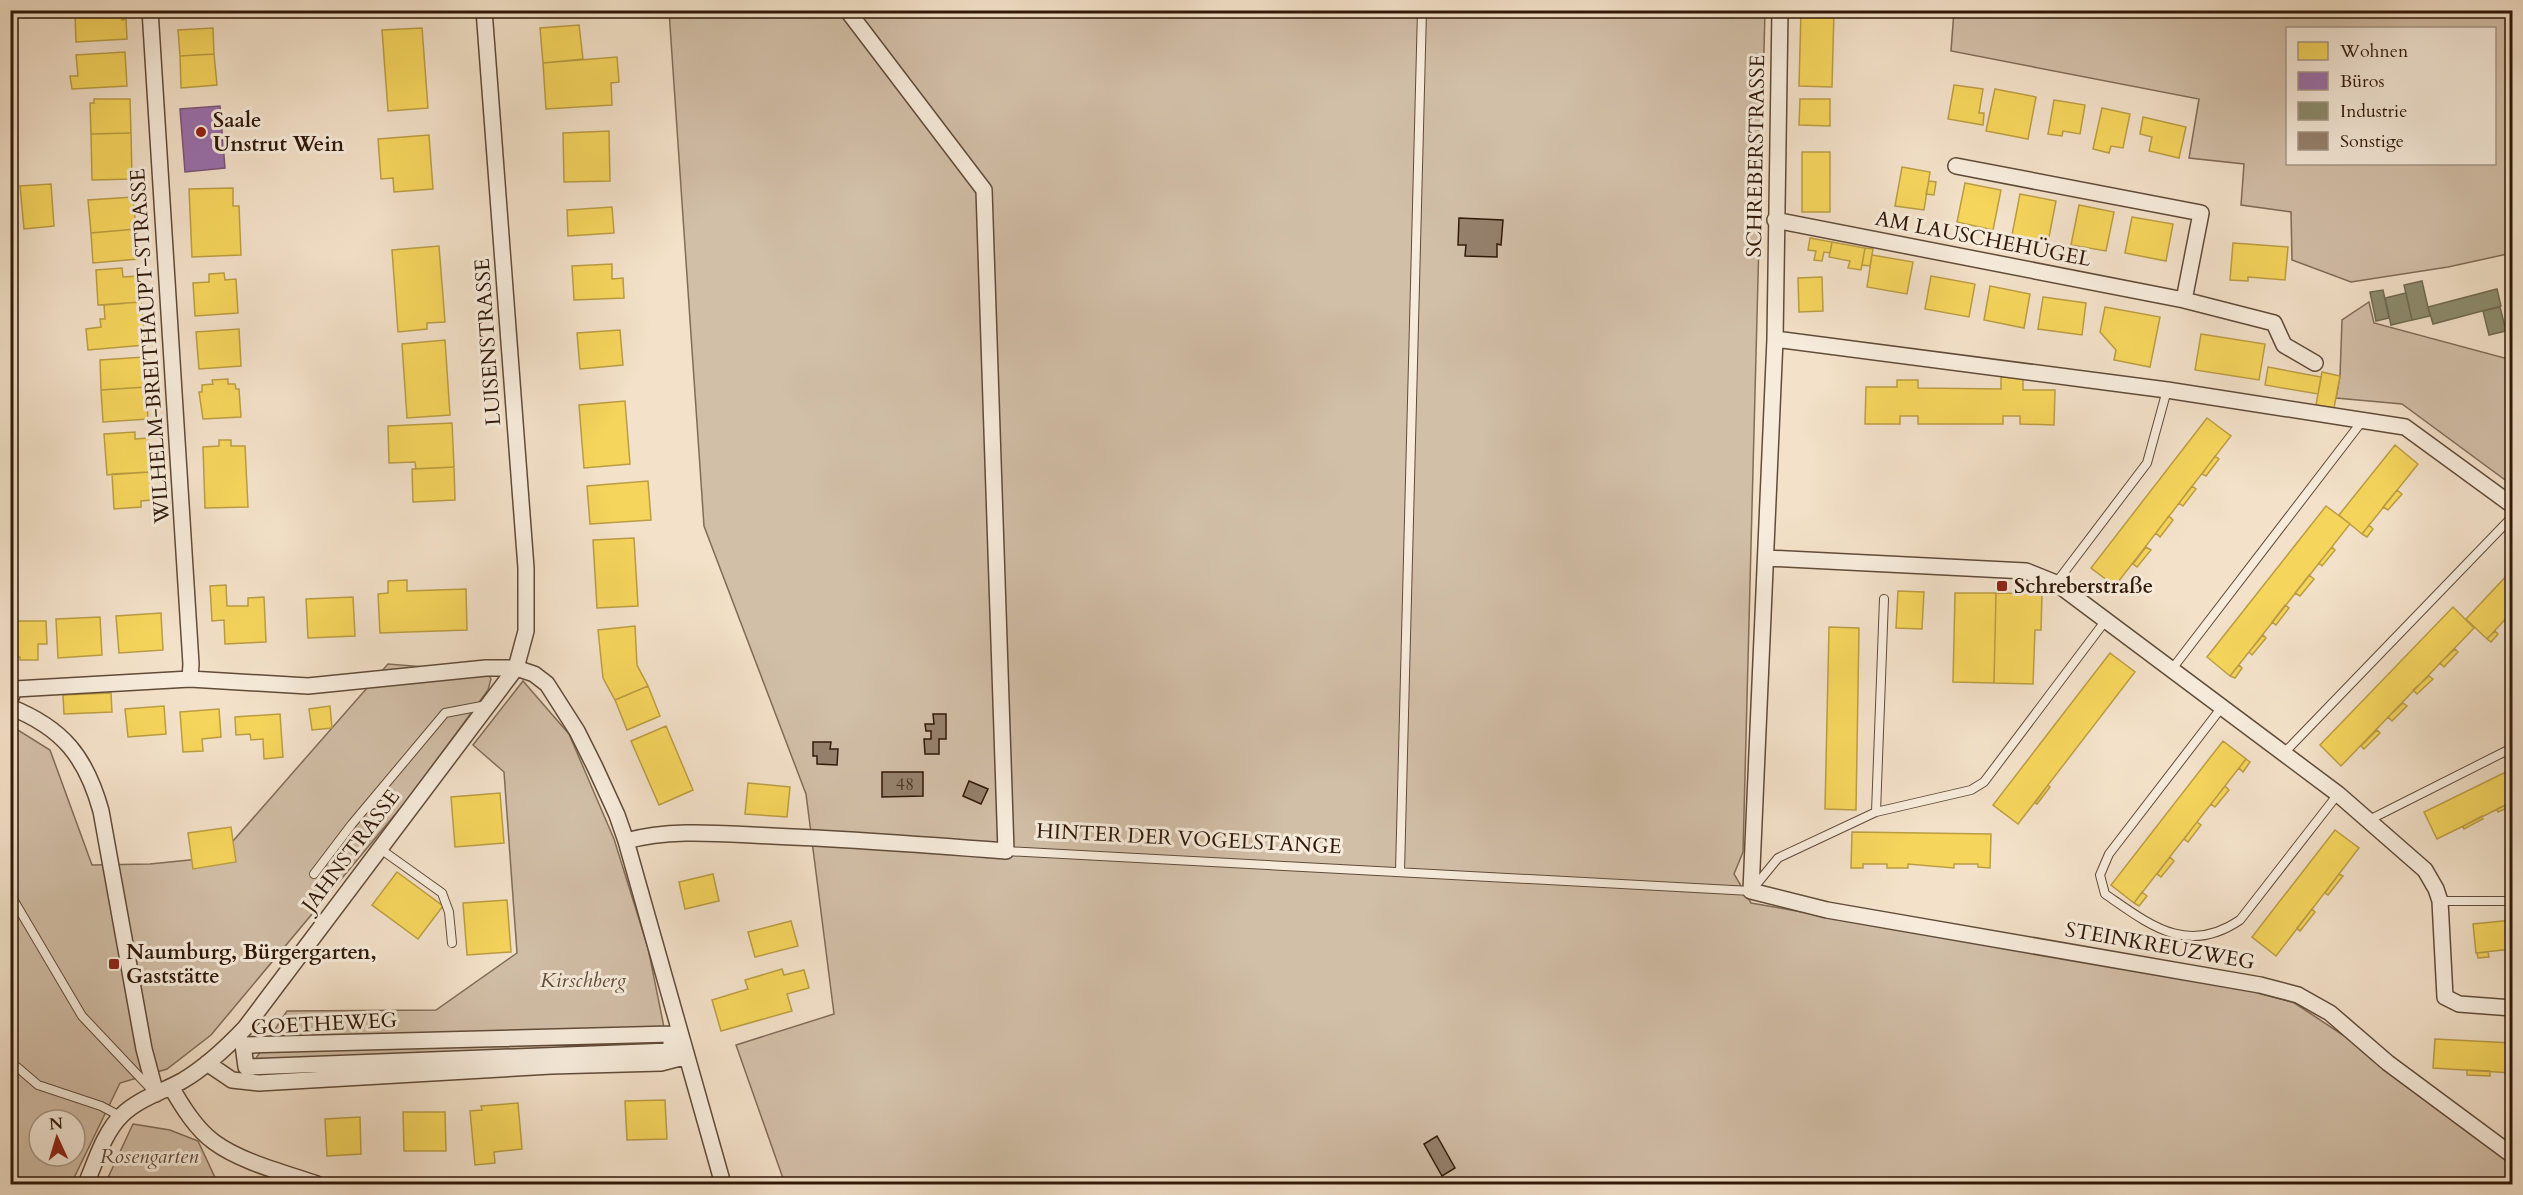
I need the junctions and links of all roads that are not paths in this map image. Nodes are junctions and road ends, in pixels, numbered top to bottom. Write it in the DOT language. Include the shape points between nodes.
graph roads {
  1 [pos="150,10"];
  2 [pos="484,10"];
  3 [pos="847,10"];
  4 [pos="1422,10"];
  5 [pos="1780,10"];
  6 [pos="1956,166"];
  7 [pos="1775,220"];
  8 [pos="2184,300"];
  9 [pos="1774,339"];
  10 [pos="2315,363"];
  11 [pos="2167,390"];
  12 [pos="2364,419"];
  13 [pos="2512,505"];
  14 [pos="2512,517"];
  15 [pos="1767,558"];
  16 [pos="2056,583"];
  17 [pos="1884,599"];
  18 [pos="2106,620"];
  19 [pos="516,668"];
  20 [pos="2172,669"];
  21 [pos="190,680"];
  22 [pos="10,699"];
  23 [pos="488,705"];
  24 [pos="10,707"];
  25 [pos="2222,707"];
  26 [pos="2512,748"];
  27 [pos="2284,753"];
  28 [pos="2338,794"];
  29 [pos="1876,812"];
  30 [pos="2367,821"];
  31 [pos="626,841"];
  32 [pos="379,848"];
  33 [pos="1006,850"];
  34 [pos="1400,871"];
  35 [pos="314,874"];
  36 [pos="1751,891"];
  37 [pos="10,894"];
  38 [pos="2440,901"];
  39 [pos="2512,901"];
  40 [pos="452,943"];
  41 [pos="2512,1008"];
  42 [pos="672,1043"];
  43 [pos="687,1056"];
  44 [pos="207,1064"];
  45 [pos="17,1067"];
  46 [pos="171,1087"];
  47 [pos="156,1094"];
  48 [pos="120,1116"];
  49 [pos="2512,1155"];
  50 [pos="86,1185"];
  51 [pos="317,1185"];
  52 [pos="723,1185"];
  1 -- 21 [label="street, WILHELM-BREITHAUPT-STRASSE"];
  2 -- 19 [label="street, LUISENSTRASSE" via="526,568 526,631"];
  3 -- 33 [label="street" via="984,190"];
  4 -- 34 [label="lane"];
  5 -- 7 [label="street, SCHREBERSTRASSE"];
  6 -- 8 [label="street" via="2201,213"];
  7 -- 8 [label="street, AM LAUSCHEHÜGEL"];
  7 -- 9 [label="street, SCHREBERSTRASSE"];
  8 -- 10 [label="street, AM LAUSCHEHÜGEL" via="2274,323 2284,345"];
  9 -- 11 [label="street"];
  9 -- 15 [label="street, SCHREBERSTRASSE"];
  11 -- 12 [label="street"];
  11 -- 16 [label="lane" via="2147,463"];
  12 -- 13 [label="street" via="2405,427"];
  12 -- 20 [label="lane"];
  14 -- 27 [label="lane"];
  15 -- 16 [label="street" via="2026,571"];
  15 -- 36 [label="street, SCHREBERSTRASSE"];
  16 -- 18 [label="street"];
  17 -- 29 [label="lane"];
  18 -- 20 [label="street"];
  18 -- 29 [label="lane" via="1984,782 1971,790"];
  19 -- 21 [label="street" via="462,669 308,686"];
  19 -- 23 [label="street, JAHNSTRASSE"];
  19 -- 31 [label="street" via="547,684 595,767"];
  20 -- 25 [label="street"];
  21 -- 22 [label="street" via="15,689"];
  23 -- 32 [label="street, JAHNSTRASSE"];
  23 -- 35 [label="lane" via="445,713"];
  24 -- 47 [label="street" via="32,716 69,744 94,785"];
  25 -- 27 [label="street"];
  25 -- 28 [label="lane" via="2109,854 2100,875 2104,894 2148,923 2180,934 2197,937 2222,932 2240,920"];
  26 -- 30 [label="lane"];
  27 -- 28 [label="street"];
  28 -- 30 [label="street"];
  29 -- 36 [label="lane" via="1778,858"];
  30 -- 38 [label="street" via="2425,870"];
  31 -- 33 [label="street, HINTER DER VOGELSTANGE" via="647,835 718,833"];
  31 -- 43 [label="street"];
  32 -- 40 [label="lane" via="442,893 449,912"];
  32 -- 44 [label="street, JAHNSTRASSE" via="245,1028"];
  33 -- 34 [label="lane, HINTER DER VOGELSTANGE"];
  34 -- 36 [label="lane, HINTER DER VOGELSTANGE"];
  36 -- 49 [label="street, STEINKREUZWEG" via="1827,910 2260,984 2298,995 2330,1013 2388,1063"];
  37 -- 47 [label="lane" via="82,1016"];
  38 -- 39 [label="lane"];
  38 -- 41 [label="street" via="2445,997 2459,1004"];
  42 -- 42 [label="street, GOETHEWEG" via="671,1052 246,1067 243,1045 671,1034"];
  43 -- 44 [label="street" via="661,1063 259,1083 232,1080"];
  43 -- 52 [label="street"];
  44 -- 46 [label="street, JAHNSTRASSE"];
  45 -- 48 [label="lane" via="38,1085"];
  46 -- 47 [label="street, JAHNSTRASSE"];
  46 -- 51 [label="street" via="213,1142"];
  47 -- 48 [label="street, JAHNSTRASSE"];
  48 -- 50 [label="street"];
}
